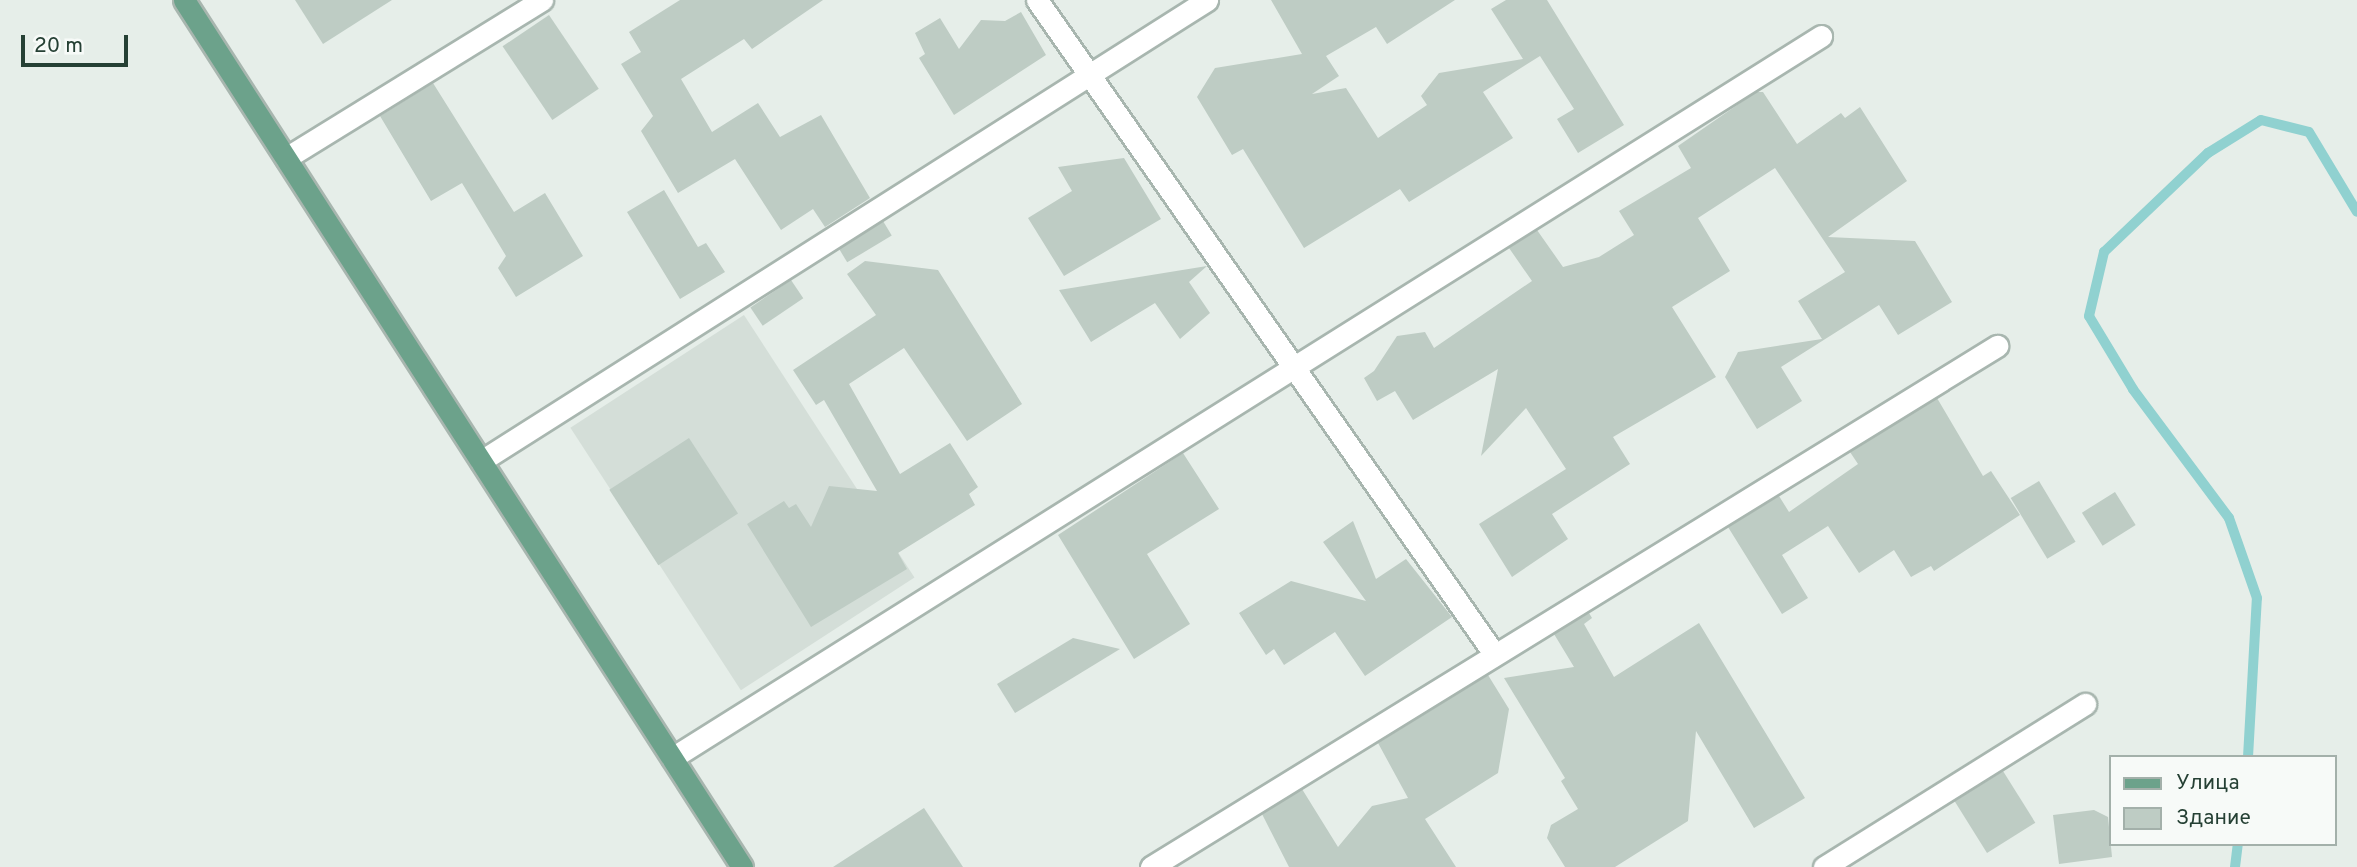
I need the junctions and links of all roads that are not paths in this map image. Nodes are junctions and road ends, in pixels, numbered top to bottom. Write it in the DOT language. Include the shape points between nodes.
graph roads {
  1 [pos="184,0"];
  2 [pos="542,0"];
  3 [pos="1037,0"];
  4 [pos="1207,0"];
  5 [pos="1821,36"];
  6 [pos="1089,75"];
  7 [pos="286,158"];
  8 [pos="1997,346"];
  9 [pos="1294,368"];
  10 [pos="481,461"];
  11 [pos="1495,655"];
  12 [pos="2085,704"];
  13 [pos="672,758"];
  14 [pos="742,867"];
  15 [pos="1151,867"];
  16 [pos="1824,867"];
  1 -- 7 [label="main road"];
  2 -- 7 [label="street"];
  3 -- 6 [label="street"];
  4 -- 6 [label="street"];
  5 -- 9 [label="street"];
  6 -- 9 [label="street"];
  6 -- 10 [label="street"];
  7 -- 10 [label="main road"];
  8 -- 11 [label="street"];
  9 -- 11 [label="street"];
  9 -- 13 [label="street"];
  10 -- 13 [label="main road"];
  11 -- 15 [label="street"];
  12 -- 16 [label="street"];
  13 -- 14 [label="main road"];
}
